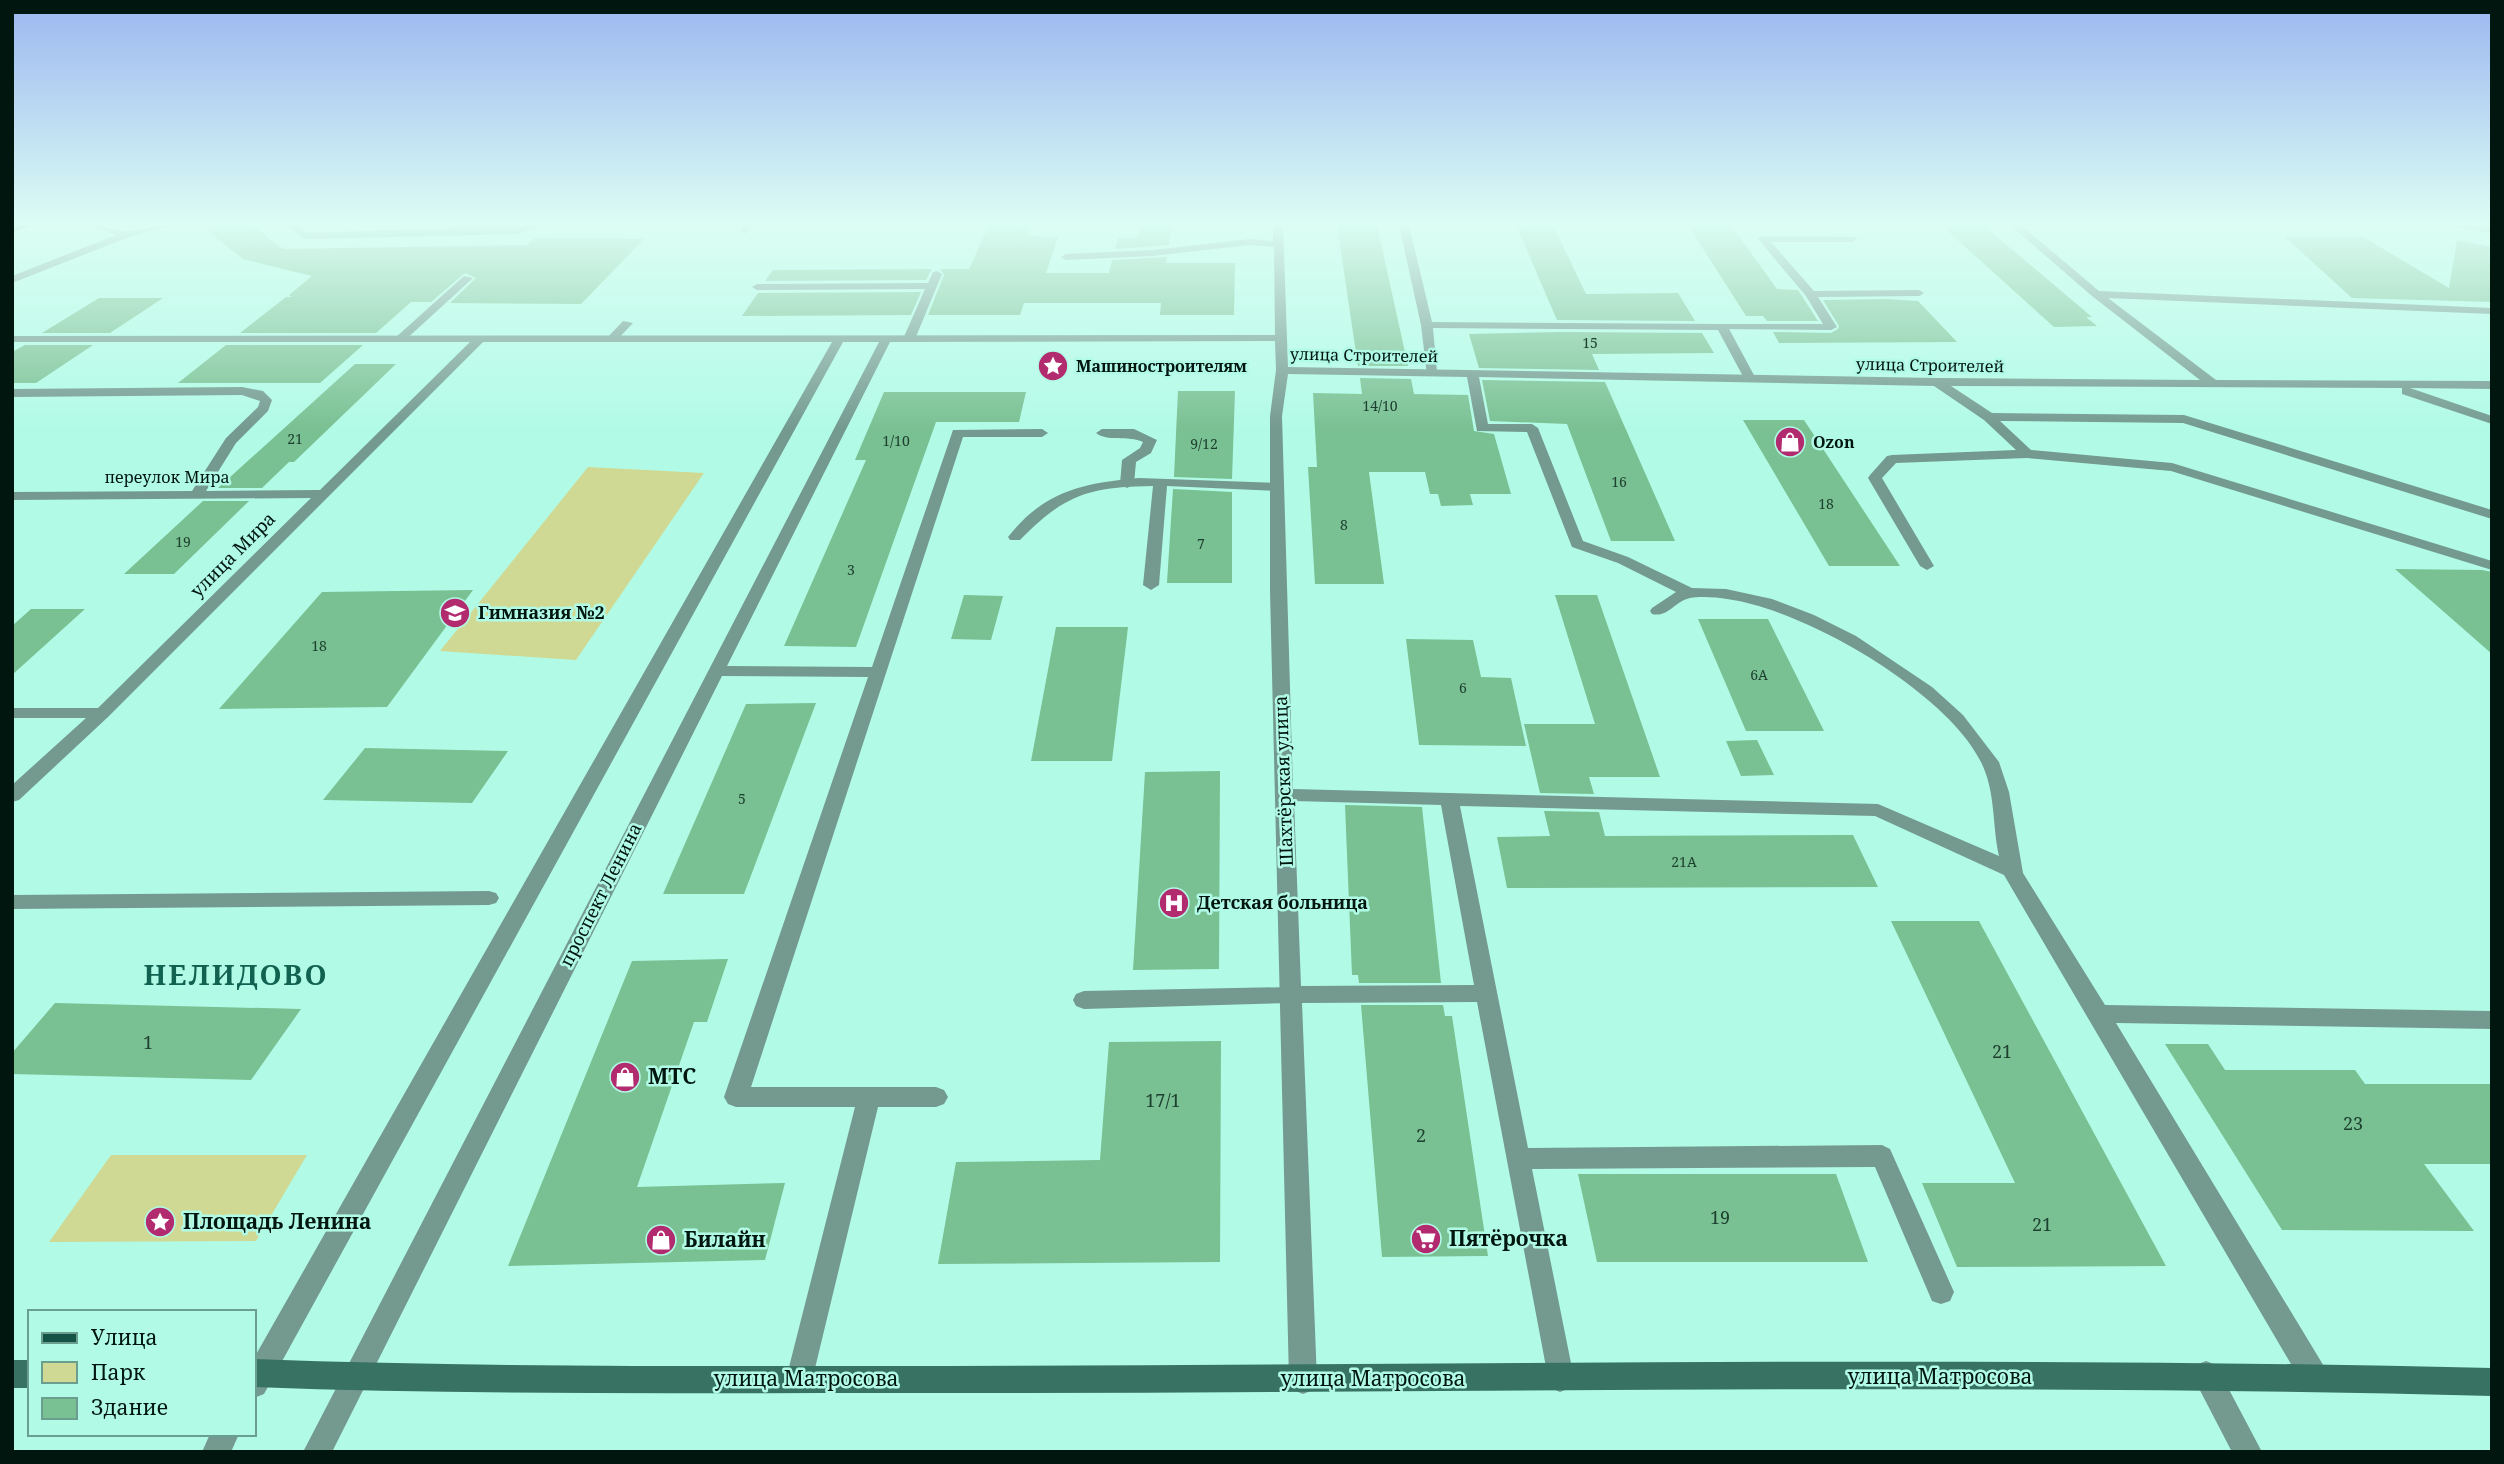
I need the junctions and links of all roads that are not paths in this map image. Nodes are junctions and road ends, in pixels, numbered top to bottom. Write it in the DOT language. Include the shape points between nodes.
graph roads {
  1 [pos="451,293"];
  2 [pos="928,293"];
  3 [pos="1280,293"];
  4 [pos="1420,293"];
  5 [pos="1884,293"];
  6 [pos="1811,294"];
  7 [pos="2096,294"];
  8 [pos="2492,311"];
  9 [pos="627,323"];
  10 [pos="1427,325"];
  11 [pos="1722,327"];
  12 [pos="1282,338"];
  13 [pos="12,339"];
  14 [pos="839,339"];
  15 [pos="886,339"];
  16 [pos="909,339"];
  17 [pos="399,340"];
  18 [pos="479,340"];
  19 [pos="611,340"];
  20 [pos="1282,370"];
  21 [pos="1431,372"];
  22 [pos="1472,373"];
  23 [pos="1749,377"];
  24 [pos="1937,382"];
  25 [pos="2212,383"];
  26 [pos="2391,386"];
  27 [pos="2492,386"];
  28 [pos="12,393"];
  29 [pos="1989,417"];
  30 [pos="2492,420"];
  31 [pos="1042,433"];
  32 [pos="1102,433"];
  33 [pos="2027,454"];
  34 [pos="1127,484"];
  35 [pos="1160,484"];
  36 [pos="1277,487"];
  37 [pos="323,494"];
  38 [pos="197,495"];
  39 [pos="12,496"];
  40 [pos="2492,514"];
  41 [pos="1015,537"];
  42 [pos="1927,566"];
  43 [pos="2492,566"];
  44 [pos="1151,585"];
  45 [pos="1689,593"];
  46 [pos="1657,611"];
  47 [pos="716,671"];
  48 [pos="878,672"];
  49 [pos="12,713"];
  50 [pos="102,713"];
  51 [pos="1285,795"];
  52 [pos="12,796"];
  53 [pos="1449,797"];
  54 [pos="2011,870"];
  55 [pos="489,898"];
  56 [pos="12,902"];
  57 [pos="1487,993"];
  58 [pos="1291,995"];
  59 [pos="1084,1000"];
  60 [pos="2099,1014"];
  61 [pos="2492,1020"];
  62 [pos="869,1097"];
  63 [pos="936,1097"];
  64 [pos="1518,1159"];
  65 [pos="1941,1292"];
  66 [pos="2206,1376"];
  67 [pos="256,1377"];
  68 [pos="1560,1378"];
  69 [pos="2315,1378"];
  70 [pos="355,1379"];
  71 [pos="800,1379"];
  72 [pos="1303,1380"];
  73 [pos="2492,1382"];
  74 [pos="224,1436"];
  75 [pos="216,1452"];
  76 [pos="317,1452"];
  77 [pos="2248,1452"];
  1 -- 17 [label="street"];
  2 -- 16 [label="street"];
  3 -- 12 [label="street"];
  4 -- 10 [label="street"];
  5 -- 6 [label="street"];
  6 -- 11 [label="street" via="1831,327"];
  7 -- 8 [label="street"];
  7 -- 25 [label="street"];
  9 -- 19 [label="street"];
  10 -- 11 [label="street"];
  10 -- 21 [label="street"];
  11 -- 23 [label="street"];
  12 -- 16 [label="street, улица Строителей"];
  12 -- 20 [label="street, улица Строителей"];
  13 -- 17 [label="street, улица Строителей"];
  14 -- 15 [label="street, улица Строителей"];
  14 -- 19 [label="street, улица Строителей"];
  14 -- 67 [label="street"];
  15 -- 16 [label="street, улица Строителей"];
  15 -- 47 [label="street, проспект Ленина"];
  17 -- 18 [label="street, улица Строителей"];
  18 -- 19 [label="street, улица Строителей"];
  18 -- 37 [label="street, улица Мира"];
  20 -- 21 [label="street, улица Строителей"];
  20 -- 36 [label="street, Шахтёрская улица" via="1276,416"];
  21 -- 22 [label="street, улица Строителей"];
  22 -- 23 [label="street, улица Строителей"];
  22 -- 45 [label="street" via="1482,428 1532,428 1577,544 1623,560"];
  23 -- 24 [label="street, улица Строителей"];
  24 -- 25 [label="street, улица Строителей"];
  24 -- 29 [label="street"];
  25 -- 26 [label="street, улица Строителей"];
  26 -- 27 [label="street, улица Строителей"];
  26 -- 30 [label="street"];
  28 -- 38 [label="street" via="259,394 266,400 264,408 231,441"];
  29 -- 33 [label="street"];
  29 -- 40 [label="street" via="2185,418"];
  31 -- 48 [label="street" via="958,433"];
  32 -- 34 [label="street" via="1134,433 1150,440 1146,450 1129,460"];
  33 -- 42 [label="street" via="1892,459 1875,478"];
  33 -- 43 [label="street" via="2172,467"];
  34 -- 35 [label="street"];
  34 -- 41 [label="street" via="1064,496"];
  35 -- 36 [label="street"];
  35 -- 44 [label="street"];
  36 -- 51 [label="street, Шахтёрская улица"];
  37 -- 38 [label="street, переулок Мира"];
  37 -- 50 [label="street, улица Мира"];
  38 -- 39 [label="street, переулок Мира"];
  45 -- 46 [label="street"];
  45 -- 54 [label="street" via="1759,599 1814,620 1907,673 1950,710 1982,748 2001,786"];
  47 -- 48 [label="street"];
  47 -- 70 [label="street, проспект Ленина"];
  48 -- 62 [label="street" via="736,1097"];
  49 -- 50 [label="street"];
  50 -- 52 [label="street, улица Мира"];
  51 -- 53 [label="street"];
  51 -- 58 [label="street, Шахтёрская улица"];
  53 -- 54 [label="street" via="1878,810"];
  53 -- 57 [label="street"];
  54 -- 60 [label="street"];
  55 -- 56 [label="street"];
  57 -- 58 [label="street"];
  57 -- 64 [label="street"];
  58 -- 59 [label="street"];
  58 -- 72 [label="street, Шахтёрская улица"];
  60 -- 61 [label="street"];
  60 -- 69 [label="street"];
  62 -- 63 [label="street"];
  62 -- 71 [label="street"];
  64 -- 65 [label="street" via="1882,1156"];
  64 -- 68 [label="street"];
  66 -- 68 [label="main road, улица Матросова"];
  66 -- 69 [label="main road, улица Матросова"];
  66 -- 77 [label="street"];
  67 -- 70 [label="main road, улица Матросова"];
  68 -- 72 [label="main road, улица Матросова"];
  69 -- 73 [label="main road, улица Матросова"];
  70 -- 71 [label="main road, улица Матросова"];
  70 -- 76 [label="street, проспект Ленина"];
  71 -- 72 [label="main road, улица Матросова"];
  74 -- 75 [label="street"];
}
